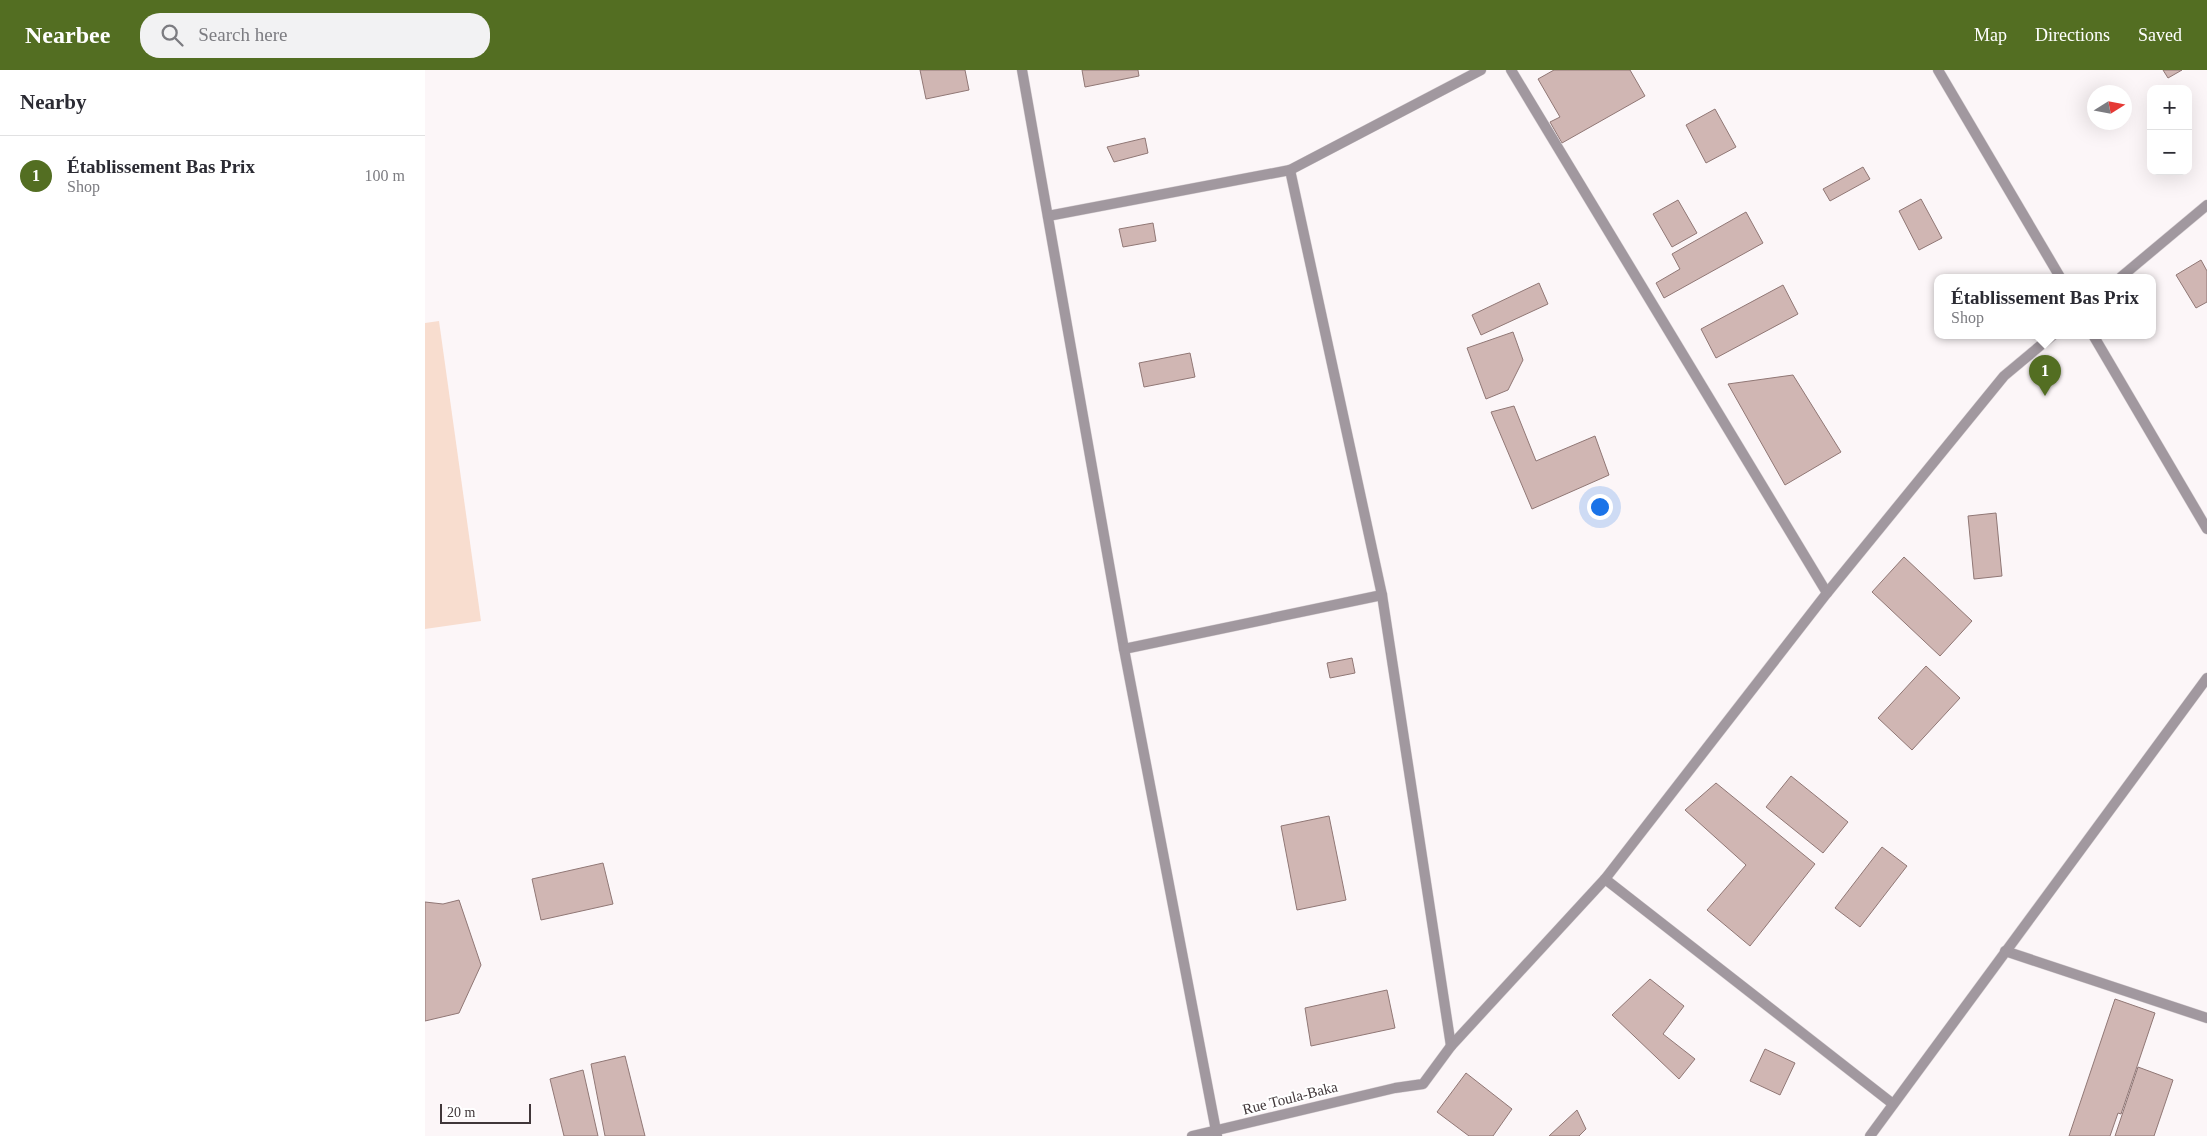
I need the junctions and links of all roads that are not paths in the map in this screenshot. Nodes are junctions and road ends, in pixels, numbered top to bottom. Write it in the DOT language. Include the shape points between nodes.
graph roads {
  1 [pos="1022,70"];
  2 [pos="1481,70"];
  3 [pos="1511,70"];
  4 [pos="1938,70"];
  5 [pos="1290,170"];
  6 [pos="2207,205"];
  7 [pos="1047,216"];
  8 [pos="2057,274"];
  9 [pos="2125,274"];
  10 [pos="2048,339"];
  11 [pos="2095,339"];
  12 [pos="2207,529"];
  13 [pos="1827,592"];
  14 [pos="1382,595"];
  15 [pos="1124,649"];
  16 [pos="2207,678"];
  17 [pos="1605,879"];
  18 [pos="2005,951"];
  19 [pos="2207,1018"];
  20 [pos="1451,1046"];
  21 [pos="1893,1104"];
  22 [pos="1216,1134"];
  23 [pos="1191,1136"];
  24 [pos="1869,1136"];
  1 -- 7 [label="street"];
  2 -- 5 [label="street"];
  3 -- 13 [label="street"];
  4 -- 8 [label="street"];
  5 -- 7 [label="street"];
  5 -- 14 [label="street"];
  6 -- 9 [label="street"];
  7 -- 15 [label="street"];
  10 -- 13 [label="street, Rue Toula-Baka" via="2005,376"];
  11 -- 12 [label="street"];
  13 -- 17 [label="street, Rue Toula-Baka"];
  14 -- 15 [label="street"];
  14 -- 20 [label="street"];
  15 -- 22 [label="street"];
  16 -- 18 [label="street"];
  17 -- 20 [label="street, Rue Toula-Baka"];
  17 -- 21 [label="street"];
  18 -- 19 [label="street"];
  18 -- 21 [label="street"];
  20 -- 22 [label="street, Rue Toula-Baka" via="1423,1084 1395,1088"];
  21 -- 24 [label="street"];
  22 -- 23 [label="street, Rue Toula-Baka"];
}
